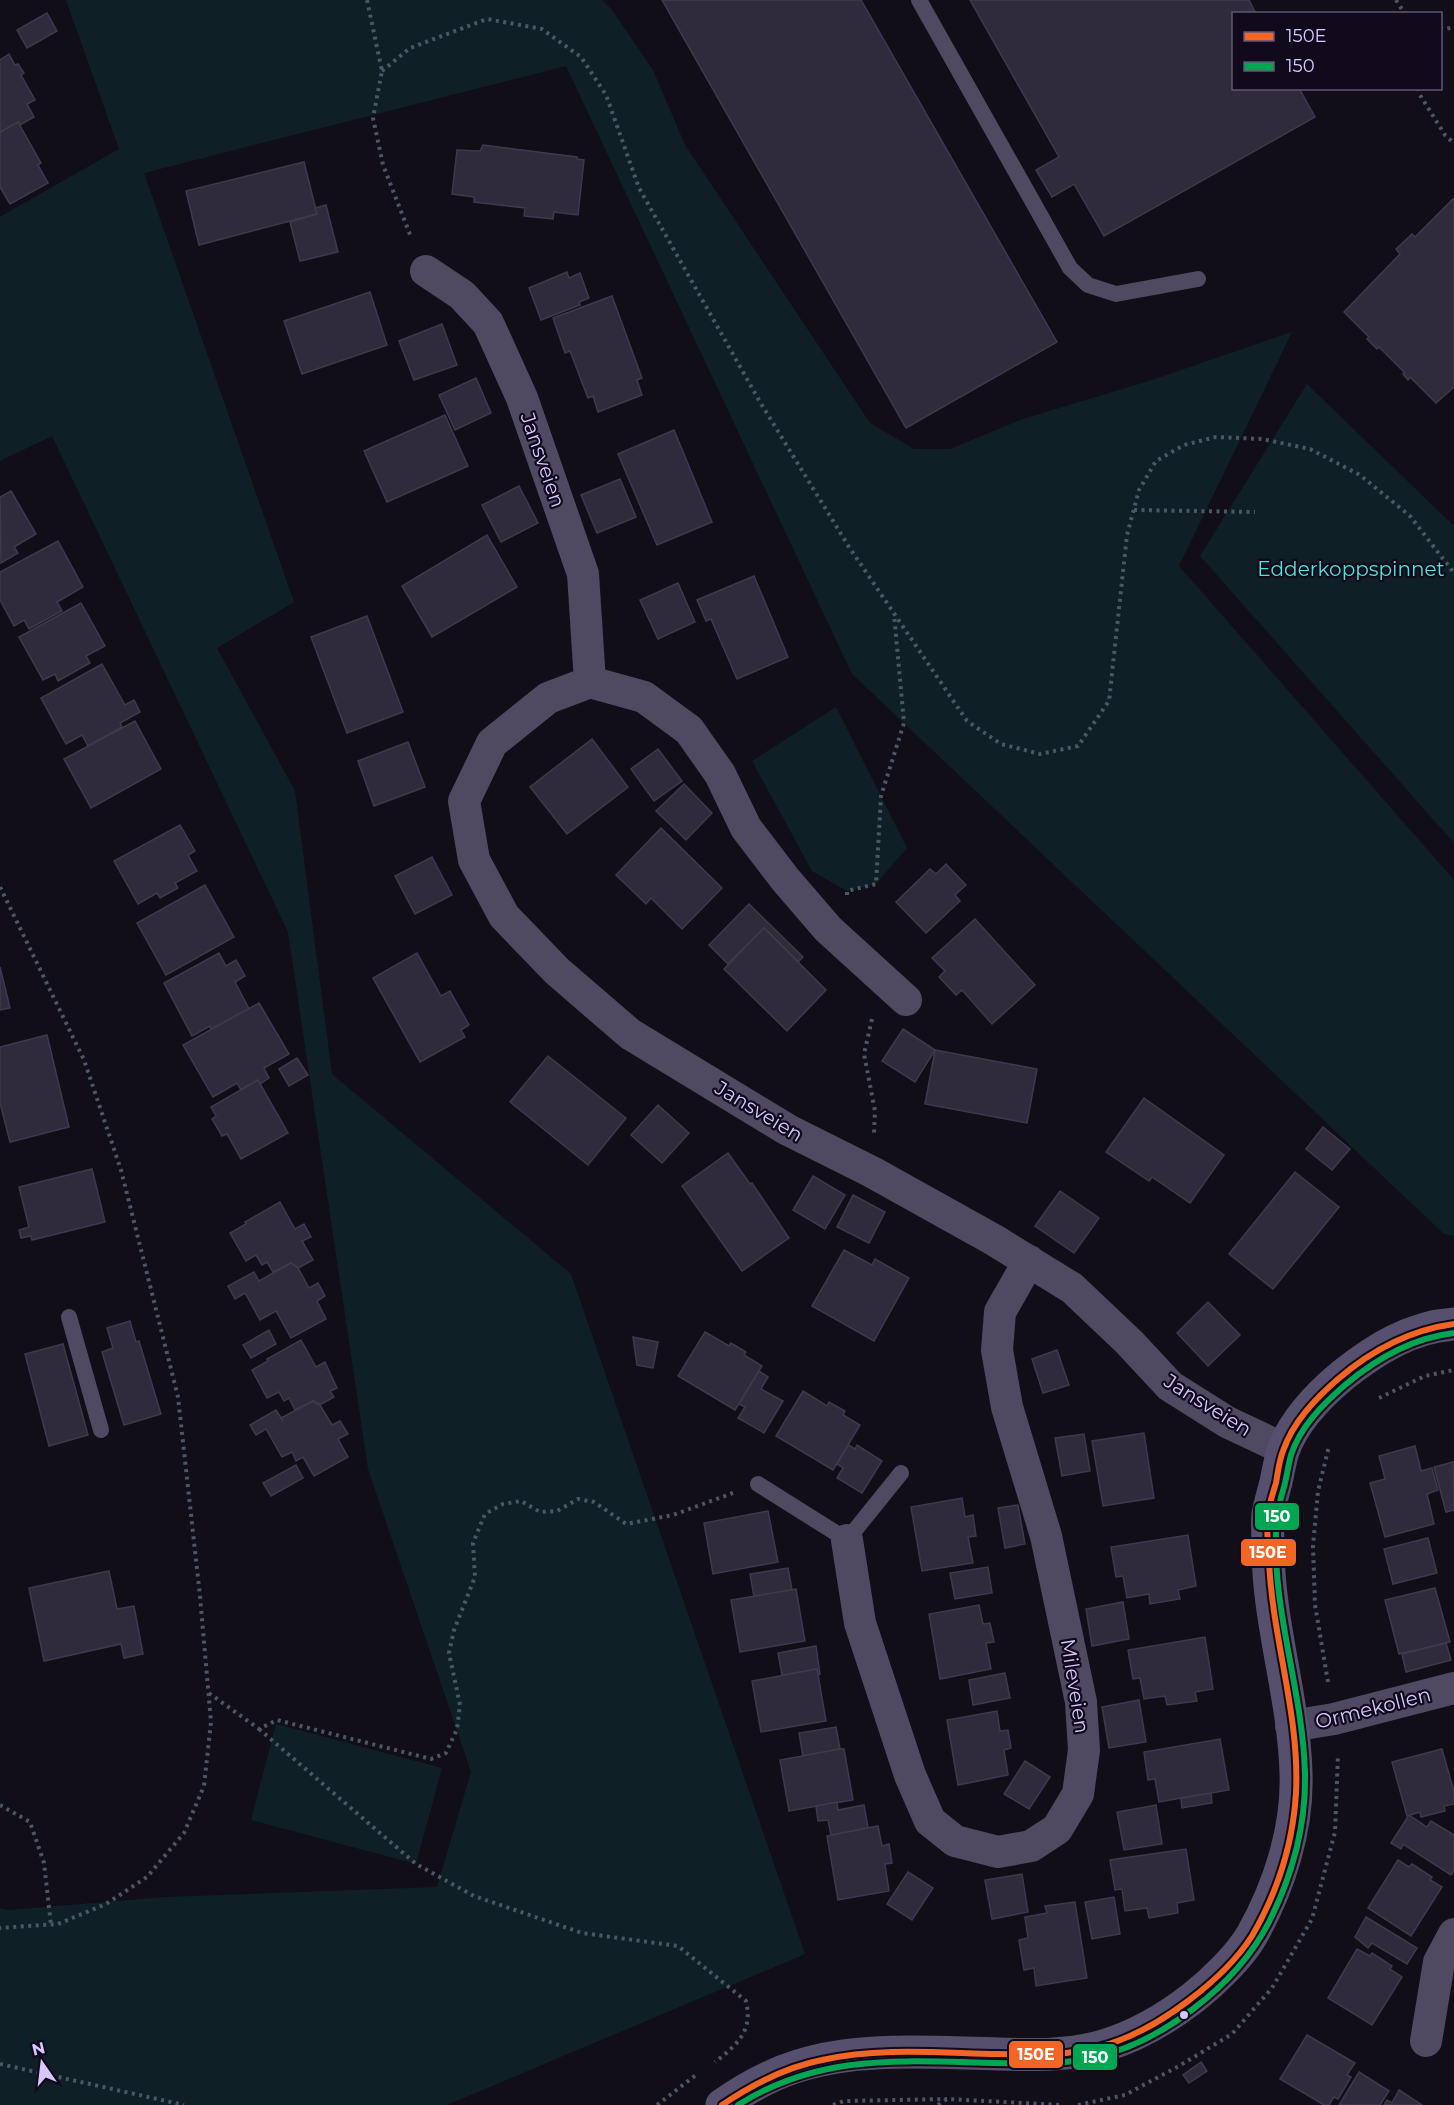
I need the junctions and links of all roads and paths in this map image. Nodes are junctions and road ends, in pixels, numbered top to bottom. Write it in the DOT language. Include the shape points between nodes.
graph roads {
  1 [pos="367,0"];
  2 [pos="919,0"];
  3 [pos="382,71"];
  4 [pos="1419,90"];
  5 [pos="1454,143"];
  6 [pos="426,271"];
  7 [pos="1198,279"];
  8 [pos="1134,510"];
  9 [pos="1255,512"];
  10 [pos="1454,573"];
  11 [pos="894,614"];
  12 [pos="590,682"];
  13 [pos="0,887"];
  14 [pos="851,949"];
  15 [pos="882,977"];
  16 [pos="906,1000"];
  17 [pos="872,1172"];
  18 [pos="1029,1261"];
  19 [pos="69,1317"];
  20 [pos="1454,1324"];
  21 [pos="101,1430"];
  22 [pos="1284,1449"];
  23 [pos="901,1473"];
  24 [pos="758,1484"];
  25 [pos="847,1540"];
  26 [pos="1454,1688"];
  27 [pos="209,1693"];
  28 [pos="1292,1726"];
  29 [pos="259,1729"];
  30 [pos="0,1805"];
  31 [pos="51,1924"];
  32 [pos="0,1928"];
  33 [pos="1454,1934"];
  34 [pos="1426,2041"];
  35 [pos="713,2063"];
  36 [pos="0,2064"];
  37 [pos="947,2099"];
  38 [pos="184,2105"];
  39 [pos="723,2105"];
  40 [pos="833,2105"];
  41 [pos="938,2105"];
  42 [pos="1061,2105"];
  1 -- 3 [label="path"];
  2 -- 7 [label="lane" via="1070,268 1088,285 1116,294"];
  3 -- 6 [label="path" via="373,118 383,165"];
  3 -- 11 [label="path" via="410,48 487,20 542,29 580,57 606,95 639,188 760,402"];
  4 -- 5 [label="path" via="1445,135"];
  6 -- 12 [label="street, Jansveien" via="462,295 488,322 522,398 583,574"];
  8 -- 9 [label="path"];
  8 -- 10 [label="path" via="1139,490 1156,461 1184,446 1216,437 1262,439 1310,449 1360,475 1410,516"];
  8 -- 11 [label="path" via="1127,536 1109,701 1078,746 1040,754 1001,744 967,721"];
  11 -- 14 [label="path" via="904,723 881,796 876,884 847,891"];
  12 -- 14 [label="street" via="644,698 689,730 720,774 746,828 828,929"];
  12 -- 17 [label="street, Jansveien" via="548,698 492,743 464,801 474,860 504,916 557,971 630,1034 788,1130"];
  13 -- 27 [label="path" via="84,1060 121,1170 178,1397"];
  14 -- 15 [label="street"];
  15 -- 16 [label="street"];
  15 -- 17 [label="path" via="864,1054 875,1111"];
  17 -- 18 [label="street, Jansveien"];
  18 -- 22 [label="street, Jansveien" via="1072,1288 1170,1386 1227,1422"];
  18 -- 25 [label="street, Mileveien" via="1000,1312 997,1350 1007,1407 1046,1536 1081,1701 1084,1750 1078,1794 1057,1829 1031,1846 998,1852 955,1841 930,1821 909,1774 860,1623"];
  19 -- 21 [label="lane"];
  20 -- 22 [label="street" via="1402,1336 1365,1358 1307,1408"];
  22 -- 28 [label="street" via="1268,1515 1268,1564"];
  23 -- 25 [label="lane"];
  24 -- 25 [label="lane"];
  24 -- 29 [label="path" via="673,1515 626,1524 594,1502 578,1499 557,1511 540,1512 521,1501 503,1504 485,1514 473,1543 476,1576 449,1653 460,1705 457,1729 446,1754 431,1759 277,1720"];
  26 -- 28 [label="street, Ormekollen"];
  27 -- 29 [label="path"];
  27 -- 31 [label="path" via="211,1722 204,1786 184,1833 147,1877 106,1904"];
  28 -- 39 [label="street" via="1296,1775 1293,1815 1274,1892 1250,1939 1211,1983 1168,2018 1102,2047 1055,2055 884,2054 835,2058 771,2076"];
  29 -- 35 [label="path" via="417,1864 474,1896 582,1933 678,1946 746,2001 747,2029"];
  30 -- 31 [label="path" via="30,1822 44,1863"];
  31 -- 32 [label="path"];
  33 -- 34 [label="street" via="1439,1962"];
  36 -- 38 [label="path"];
  37 -- 40 [label="path" via="844,2101"];
  37 -- 41 [label="path"];
  37 -- 42 [label="path"];
}
